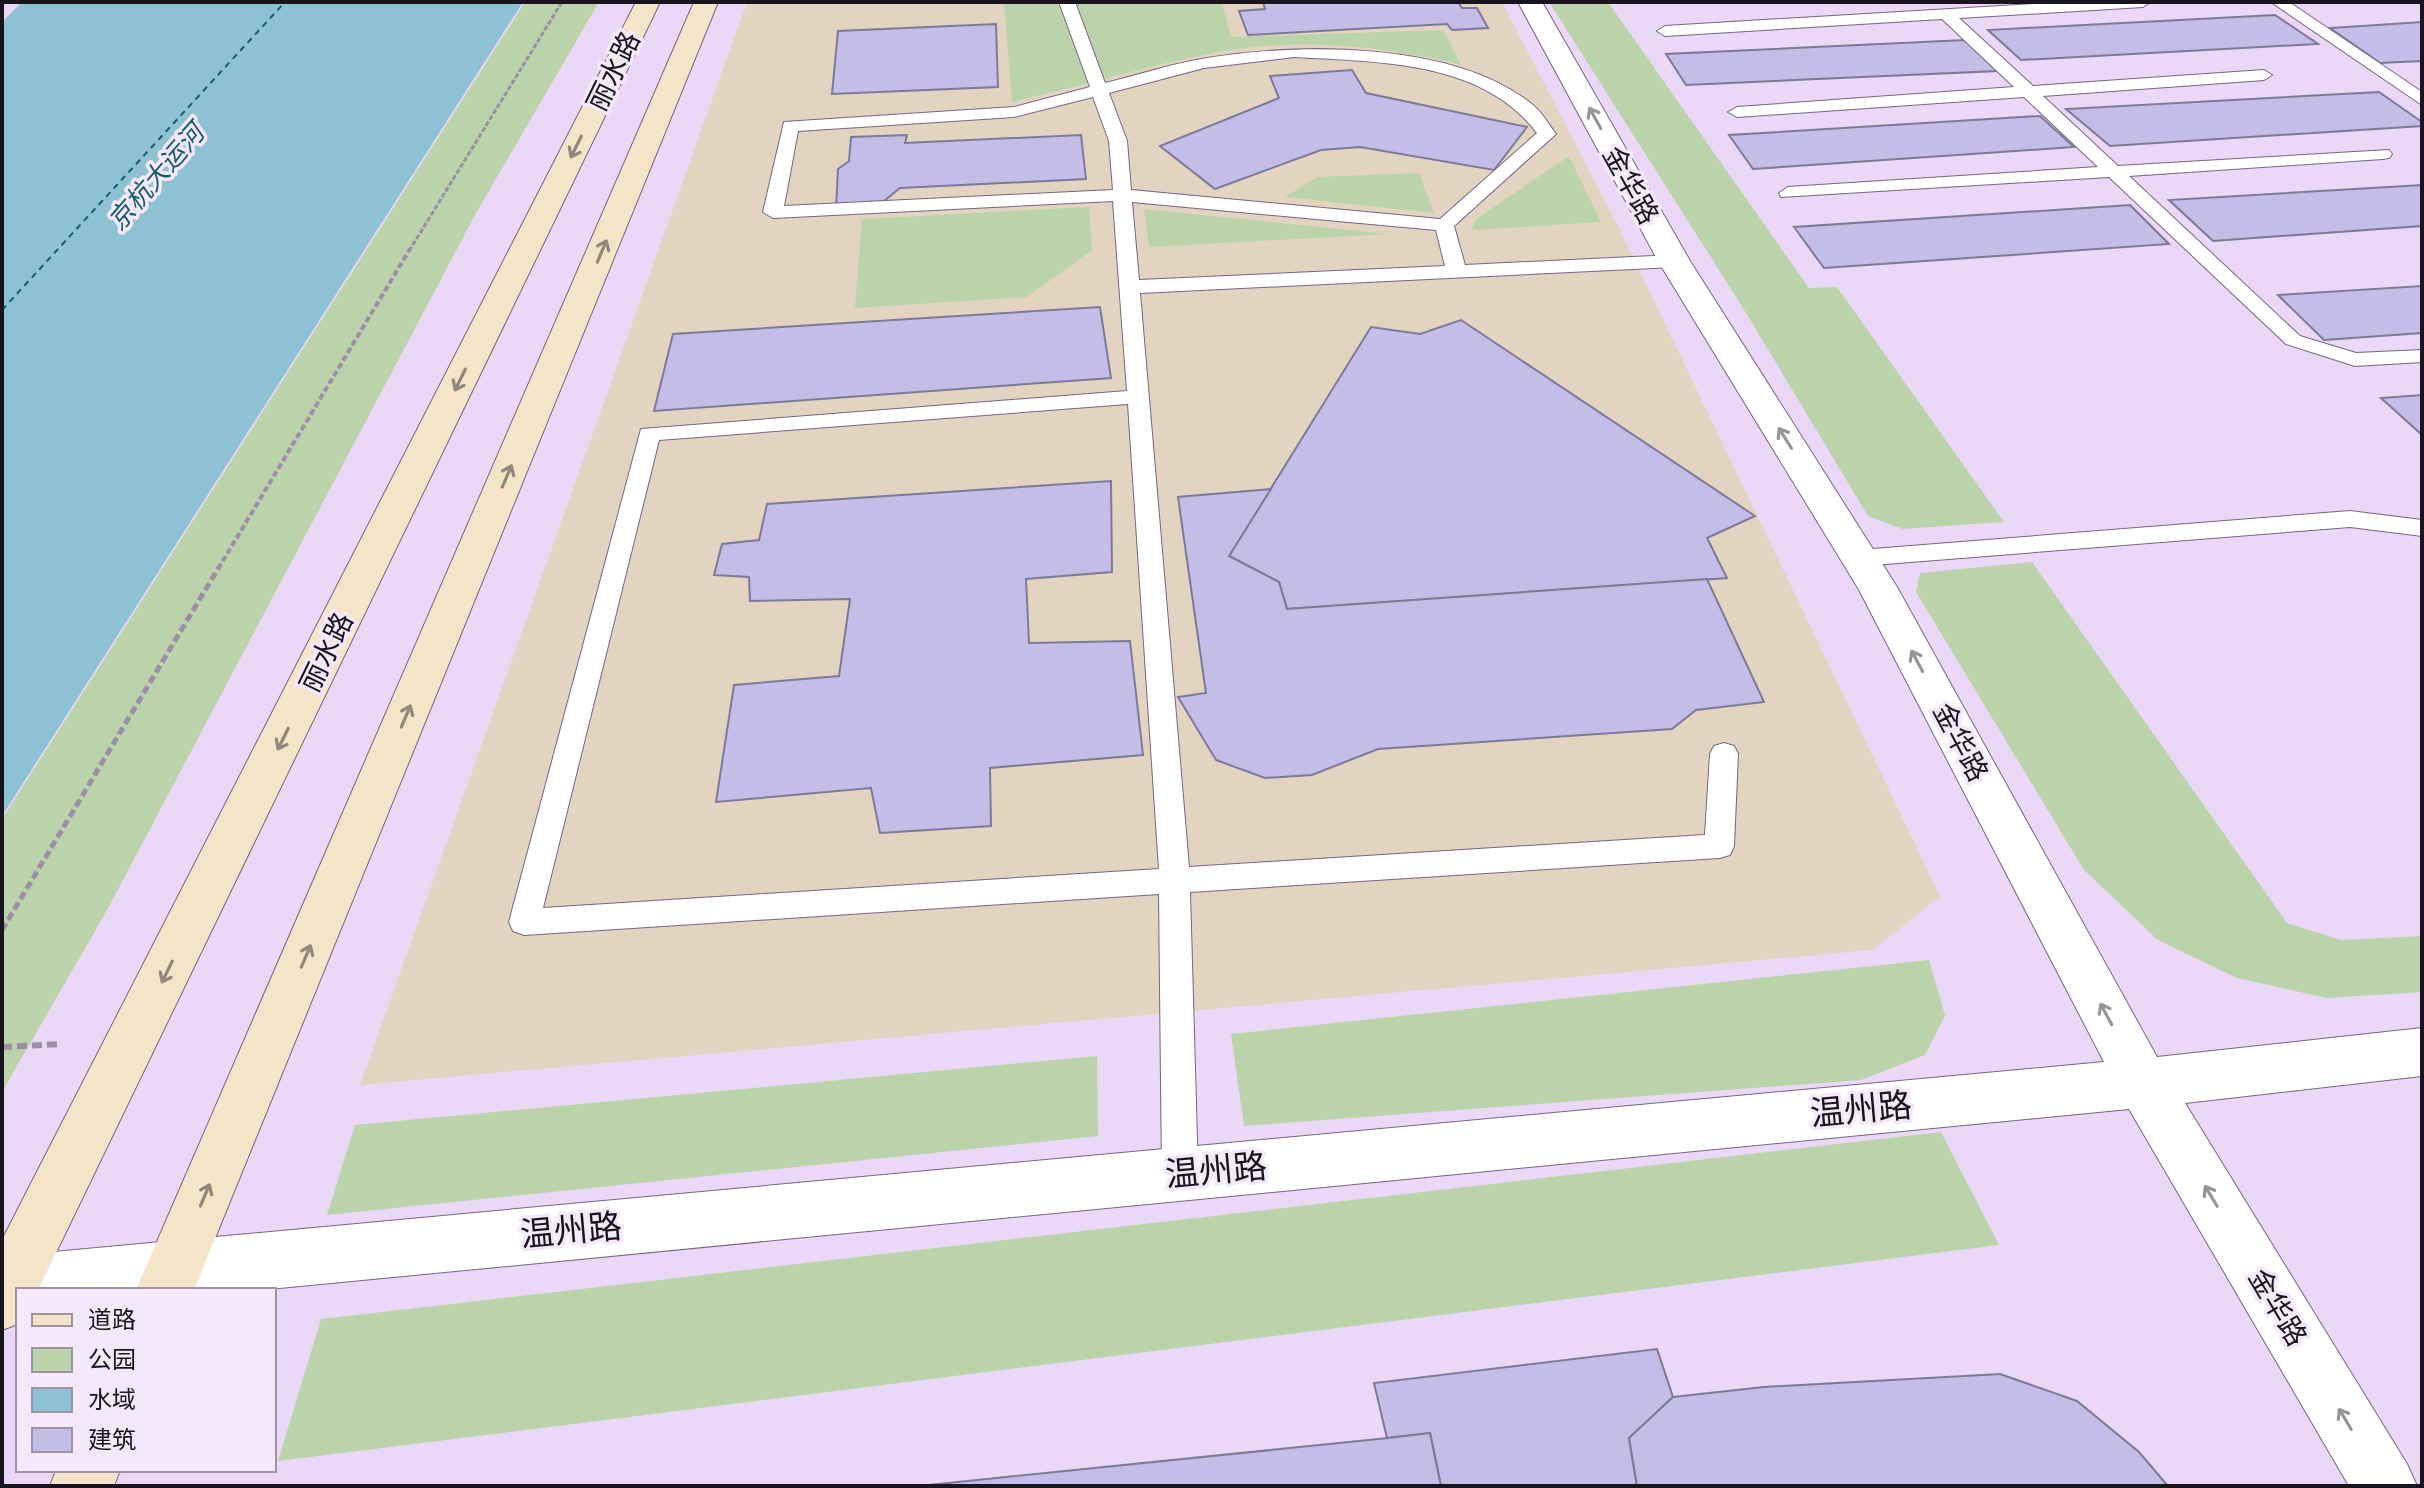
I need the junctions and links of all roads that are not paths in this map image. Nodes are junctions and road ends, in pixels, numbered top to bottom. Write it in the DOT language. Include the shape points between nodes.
graph roads {
  1 [pos="648,2"];
  2 [pos="706,2"];
  3 [pos="1067,2"];
  4 [pos="1530,2"];
  5 [pos="1903,2"];
  6 [pos="2143,2"];
  7 [pos="2279,2"];
  8 [pos="1947,15"];
  9 [pos="1917,17"];
  10 [pos="1665,31"];
  11 [pos="2264,75"];
  12 [pos="1100,91"];
  13 [pos="2029,93"];
  14 [pos="2422,100"];
  15 [pos="1737,112"];
  16 [pos="2383,154"];
  17 [pos="2112,171"];
  18 [pos="1788,193"];
  19 [pos="1122,195"];
  20 [pos="1444,225"];
  21 [pos="1674,261"];
  22 [pos="1457,272"];
  23 [pos="1130,287"];
  24 [pos="2422,356"];
  25 [pos="1138,397"];
  26 [pos="2422,528"];
  27 [pos="1860,558"];
  28 [pos="1724,754"];
  29 [pos="1174,882"];
  30 [pos="2422,1052"];
  31 [pos="2143,1083"];
  32 [pos="1180,1174"];
  33 [pos="170,1279"];
  34 [pos="65,1288"];
  35 [pos="6,1293"];
  36 [pos="2385,1486"];
  1 -- 35 [label="main road, 丽水路, one-way"];
  33 -- 2 [label="main road, 丽水路, one-way"];
  3 -- 12 [label="lane"];
  21 -- 4 [label="street, 金华路, one-way"];
  5 -- 9 [label="lane"];
  6 -- 8 [label="lane"];
  7 -- 14 [label="lane"];
  8 -- 9 [label="lane"];
  8 -- 13 [label="lane"];
  9 -- 10 [label="lane"];
  11 -- 13 [label="lane"];
  12 -- 19 [label="lane" via="1118,141"];
  12 -- 19 [label="lane" via="1014,112 790,126 773,212"];
  12 -- 20 [label="lane" via="1204,63 1294,52 1406,59 1474,78 1528,109 1547,134"];
  13 -- 15 [label="lane"];
  13 -- 17 [label="lane"];
  16 -- 17 [label="lane"];
  17 -- 18 [label="lane"];
  17 -- 24 [label="lane" via="2293,340 2355,360"];
  19 -- 20 [label="lane"];
  19 -- 23 [label="lane"];
  20 -- 22 [label="lane"];
  21 -- 22 [label="lane"];
  27 -- 21 [label="street, 金华路, one-way"];
  22 -- 23 [label="lane"];
  23 -- 25 [label="lane"];
  25 -- 29 [label="lane"];
  25 -- 29 [label="lane" via="649,434 524,922"];
  26 -- 27 [label="lane" via="2350,519"];
  31 -- 27 [label="street, 金华路, one-way"];
  28 -- 29 [label="lane" via="1719,846"];
  29 -- 32 [label="lane"];
  30 -- 31 [label="street, 温州路"];
  31 -- 32 [label="street, 温州路"];
  36 -- 31 [label="street, 金华路, one-way"];
  32 -- 33 [label="street, 温州路"];
  33 -- 34 [label="street, 温州路"];
}
